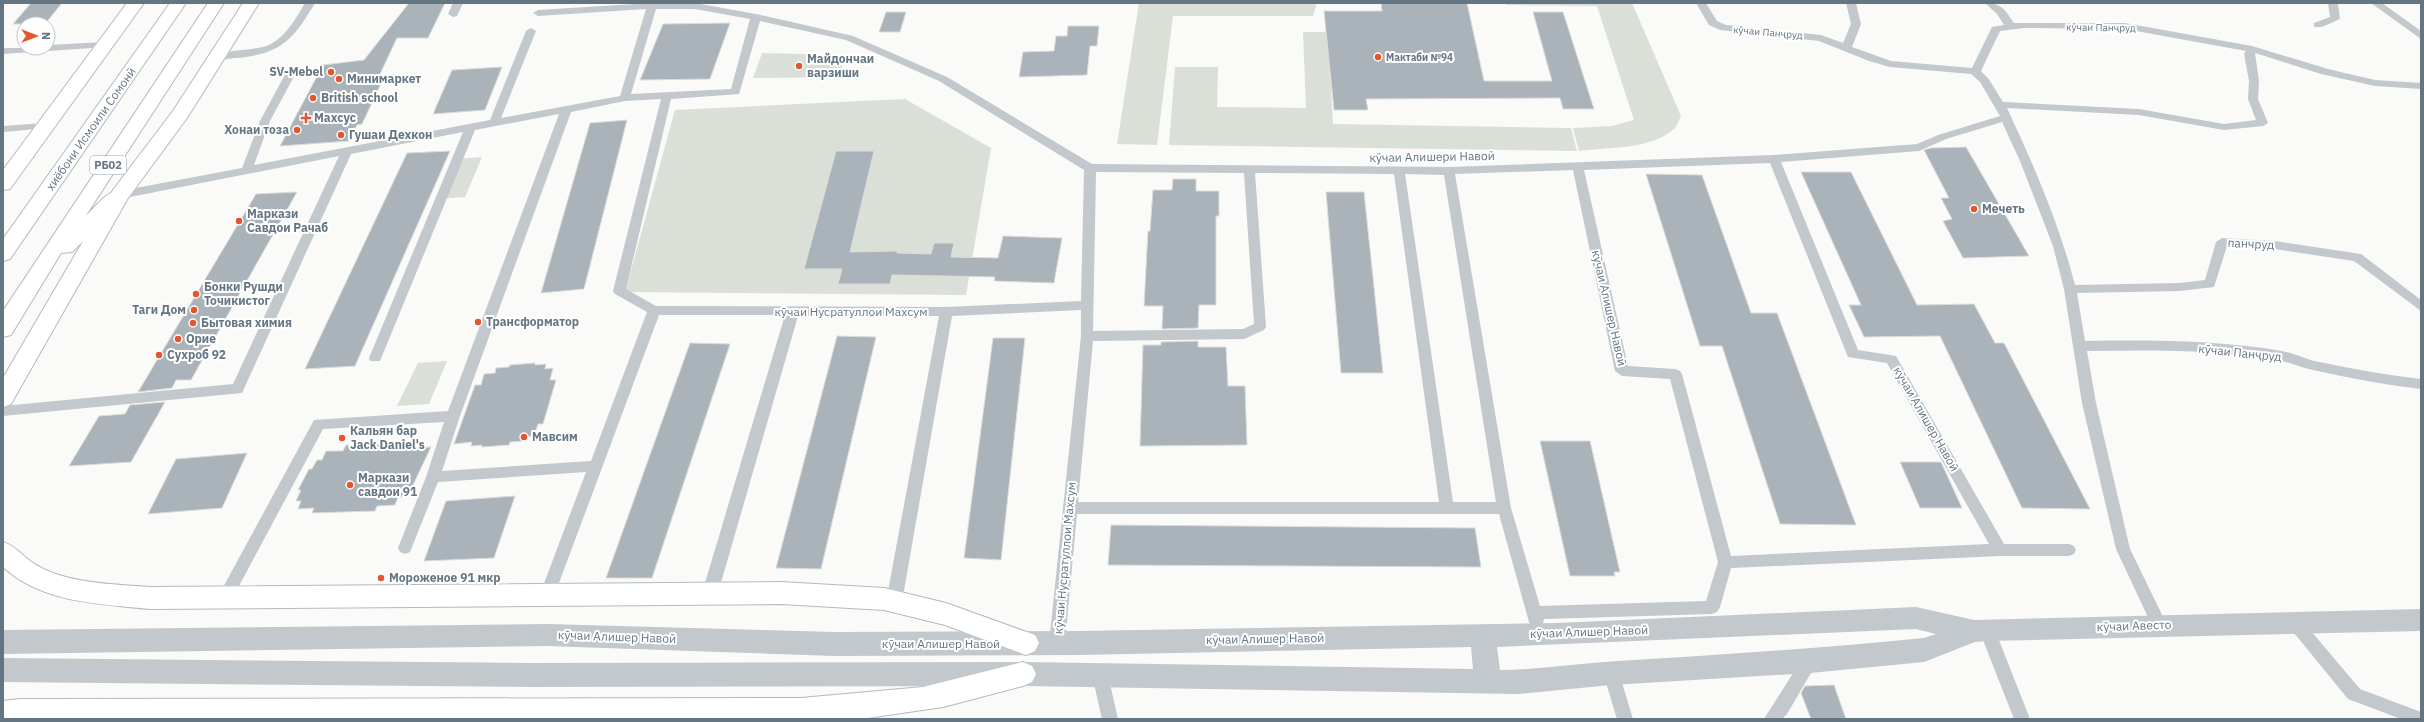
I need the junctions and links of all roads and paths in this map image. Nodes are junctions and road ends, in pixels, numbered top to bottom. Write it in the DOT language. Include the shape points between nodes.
graph roads {
  1 [pos="136,3"];
  2 [pos="178,3"];
  3 [pos="216,3"];
  4 [pos="251,3"];
  5 [pos="310,3"];
  6 [pos="458,3"];
  7 [pos="1701,3"];
  8 [pos="1851,3"];
  9 [pos="1990,3"];
  10 [pos="2333,3"];
  11 [pos="2376,3"];
  12 [pos="652,6"];
  13 [pos="721,6"];
  14 [pos="538,13"];
  15 [pos="454,14"];
  16 [pos="756,17"];
  17 [pos="2318,25"];
  18 [pos="2011,27"];
  19 [pos="531,31"];
  20 [pos="2421,36"];
  21 [pos="104,45"];
  22 [pos="1846,48"];
  23 [pos="2252,49"];
  24 [pos="6,51"];
  25 [pos="218,56"];
  26 [pos="293,69"];
  27 [pos="1975,72"];
  28 [pos="2421,86"];
  29 [pos="667,95"];
  30 [pos="625,98"];
  31 [pos="2000,105"];
  32 [pos="567,108"];
  33 [pos="2004,118"];
  34 [pos="494,123"];
  35 [pos="44,126"];
  36 [pos="471,127"];
  37 [pos="3,129"];
  38 [pos="347,151"];
  39 [pos="1774,159"];
  40 [pos="1578,167"];
  41 [pos="1090,168"];
  42 [pos="1249,169"];
  43 [pos="246,171"];
  44 [pos="1399,171"];
  45 [pos="1449,171"];
  46 [pos="3,184"];
  47 [pos="120,195"];
  48 [pos="3,254"];
  49 [pos="38,272"];
  50 [pos="2070,289"];
  51 [pos="1088,305"];
  52 [pos="2421,307"];
  53 [pos="654,310"];
  54 [pos="793,311"];
  55 [pos="946,312"];
  56 [pos="3,329"];
  57 [pos="1087,336"];
  58 [pos="2080,346"];
  59 [pos="375,358"];
  60 [pos="2421,384"];
  61 [pos="3,398"];
  62 [pos="3,411"];
  63 [pos="453,416"];
  64 [pos="596,466"];
  65 [pos="433,478"];
  66 [pos="1069,508"];
  67 [pos="1447,508"];
  68 [pos="1504,508"];
  69 [pos="405,548"];
  70 [pos="2000,550"];
  71 [pos="2069,550"];
  72 [pos="3,552"];
  73 [pos="1725,562"];
  74 [pos="710,593"];
  75 [pos="548,594"];
  76 [pos="226,596"];
  77 [pos="894,602"];
  78 [pos="2421,620"];
  79 [pos="2295,623"];
  80 [pos="1537,624"];
  81 [pos="2159,626"];
  82 [pos="1981,631"];
  83 [pos="1483,635"];
  84 [pos="3,642"];
  85 [pos="1026,644"];
  86 [pos="1057,644"];
  87 [pos="1810,661"];
  88 [pos="3,670"];
  89 [pos="1611,673"];
  90 [pos="1023,674"];
  91 [pos="1100,675"];
  92 [pos="1488,682"];
  93 [pos="3,713"];
  94 [pos="631,716"];
  95 [pos="1110,719"];
  96 [pos="1625,719"];
  97 [pos="1772,719"];
  98 [pos="2022,719"];
  99 [pos="2421,719"];
  1 -- 21 [label="main road"];
  2 -- 48 [label="main road, хиёбони Исмоили Сомонӣ / РБ02"];
  3 -- 49 [label="main road, РБ02"];
  4 -- 25 [label="main road"];
  5 -- 25 [label="lane" via="290,35 277,45 260,53"];
  6 -- 15 [label="lane"];
  7 -- 22 [label="lane, кӯчаи Панҷруд" via="1713,23 1724,28 1821,38"];
  8 -- 22 [label="lane" via="1856,24"];
  9 -- 18 [label="lane" via="2001,12"];
  10 -- 17 [label="lane" via="2335,19"];
  11 -- 20 [label="lane"];
  12 -- 13 [label="lane"];
  12 -- 14 [label="lane"];
  12 -- 30 [label="lane"];
  13 -- 16 [label="lane"];
  16 -- 29 [label="lane" via="735,92"];
  16 -- 41 [label="lane" via="849,38 943,79"];
  18 -- 23 [label="lane, кӯчаи Панҷруд" via="2125,26"];
  18 -- 27 [label="lane, кӯчаи Панҷруд" via="1996,29"];
  19 -- 34 [label="lane"];
  21 -- 24 [label="lane"];
  21 -- 35 [label="main road"];
  22 -- 27 [label="lane, кӯчаи Панҷруд" via="1890,64"];
  23 -- 28 [label="lane, кӯчаи Панҷруд" via="2375,83"];
  23 -- 31 [label="lane" via="2249,54 2254,81 2253,99 2263,123 2224,127 2140,112"];
  25 -- 47 [label="main road" via="180,114"];
  26 -- 43 [label="lane" via="265,122"];
  27 -- 31 [label="lane" via="1984,80"];
  29 -- 30 [label="lane"];
  29 -- 53 [label="lane, кӯчаи Нусратуллои Махсум" via="619,291"];
  30 -- 32 [label="lane"];
  31 -- 33 [label="lane"];
  32 -- 34 [label="lane"];
  32 -- 63 [label="lane"];
  33 -- 39 [label="lane, кӯчаи Алишери Навоӣ" via="1942,137 1919,147"];
  33 -- 50 [label="lane" via="2029,168 2059,246"];
  34 -- 36 [label="lane"];
  35 -- 37 [label="lane"];
  35 -- 46 [label="main road"];
  36 -- 38 [label="lane"];
  36 -- 59 [label="lane"];
  38 -- 43 [label="lane"];
  38 -- 62 [label="lane" via="237,389"];
  39 -- 40 [label="lane, кӯчаи Алишери Навоӣ"];
  39 -- 70 [label="lane, кӯчаи Алишер Навоӣ" via="1853,354 1891,359"];
  40 -- 45 [label="lane, кӯчаи Алишери Навоӣ"];
  40 -- 73 [label="lane, кӯчаи Алишер Навоӣ" via="1622,371 1675,374"];
  41 -- 42 [label="lane, кӯчаи Алишери Навоӣ"];
  41 -- 51 [label="lane, кӯчаи Нусратуллои Махсум"];
  42 -- 44 [label="lane, кӯчаи Алишери Навоӣ"];
  42 -- 57 [label="lane" via="1260,327 1244,334"];
  43 -- 47 [label="lane"];
  44 -- 45 [label="lane, кӯчаи Алишери Навоӣ"];
  44 -- 67 [label="lane"];
  45 -- 68 [label="lane"];
  47 -- 49 [label="main road"];
  47 -- 61 [label="main road"];
  49 -- 56 [label="main road, РБ02"];
  50 -- 52 [label="lane, панчруд" via="2210,284 2222,242 2274,244 2357,257"];
  50 -- 58 [label="lane"];
  51 -- 55 [label="lane, кӯчаи Нусратуллои Махсум"];
  51 -- 57 [label="lane, кӯчаи Нусратуллои Махсум"];
  53 -- 54 [label="lane, кӯчаи Нусратуллои Махсум"];
  53 -- 64 [label="lane"];
  54 -- 55 [label="lane, кӯчаи Нусратуллои Махсум"];
  54 -- 74 [label="lane"];
  55 -- 77 [label="lane"];
  57 -- 66 [label="lane, кӯчаи Нусратуллои Махсум"];
  58 -- 60 [label="lane, кӯчаи Панҷруд" via="2148,345 2282,356 2315,366"];
  58 -- 81 [label="lane" via="2089,403 2123,549"];
  63 -- 65 [label="lane"];
  63 -- 76 [label="lane" via="319,424"];
  64 -- 65 [label="lane"];
  64 -- 75 [label="lane"];
  65 -- 69 [label="lane"];
  66 -- 67 [label="lane"];
  66 -- 86 [label="lane, кӯчаи Нусратуллои Махсум"];
  67 -- 68 [label="lane"];
  68 -- 80 [label="lane"];
  70 -- 71 [label="lane"];
  70 -- 73 [label="lane"];
  72 -- 76 [label="main road" via="24,571 74,591 150,598"];
  73 -- 80 [label="lane, кӯчаи Алишер Навоӣ" via="1712,607"];
  74 -- 75 [label="main road"];
  74 -- 77 [label="main road" via="782,593"];
  75 -- 76 [label="main road"];
  77 -- 85 [label="main road" via="946,614"];
  78 -- 79 [label="street, кӯчаи Авесто"];
  79 -- 81 [label="street, кӯчаи Авесто"];
  79 -- 99 [label="lane" via="2354,694"];
  80 -- 82 [label="street, кӯчаи Алишер Навоӣ" via="1916,618"];
  80 -- 83 [label="street, кӯчаи Алишер Навоӣ"];
  81 -- 82 [label="street, кӯчаи Авесто"];
  82 -- 87 [label="street" via="1924,650"];
  82 -- 98 [label="lane"];
  83 -- 86 [label="street, кӯчаи Алишер Навоӣ"];
  83 -- 92 [label="street"];
  84 -- 85 [label="street, кӯчаи Алишер Навоӣ" via="547,635 835,644"];
  85 -- 86 [label="street, кӯчаи Алишер Навоӣ"];
  87 -- 89 [label="street"];
  87 -- 97 [label="lane" via="1781,709"];
  88 -- 90 [label="street"];
  89 -- 92 [label="street" via="1518,682"];
  89 -- 96 [label="lane"];
  90 -- 91 [label="street"];
  90 -- 94 [label="main road" via="942,695 842,709"];
  91 -- 92 [label="street"];
  91 -- 95 [label="lane"];
  93 -- 94 [label="main road" via="20,711"];
}
